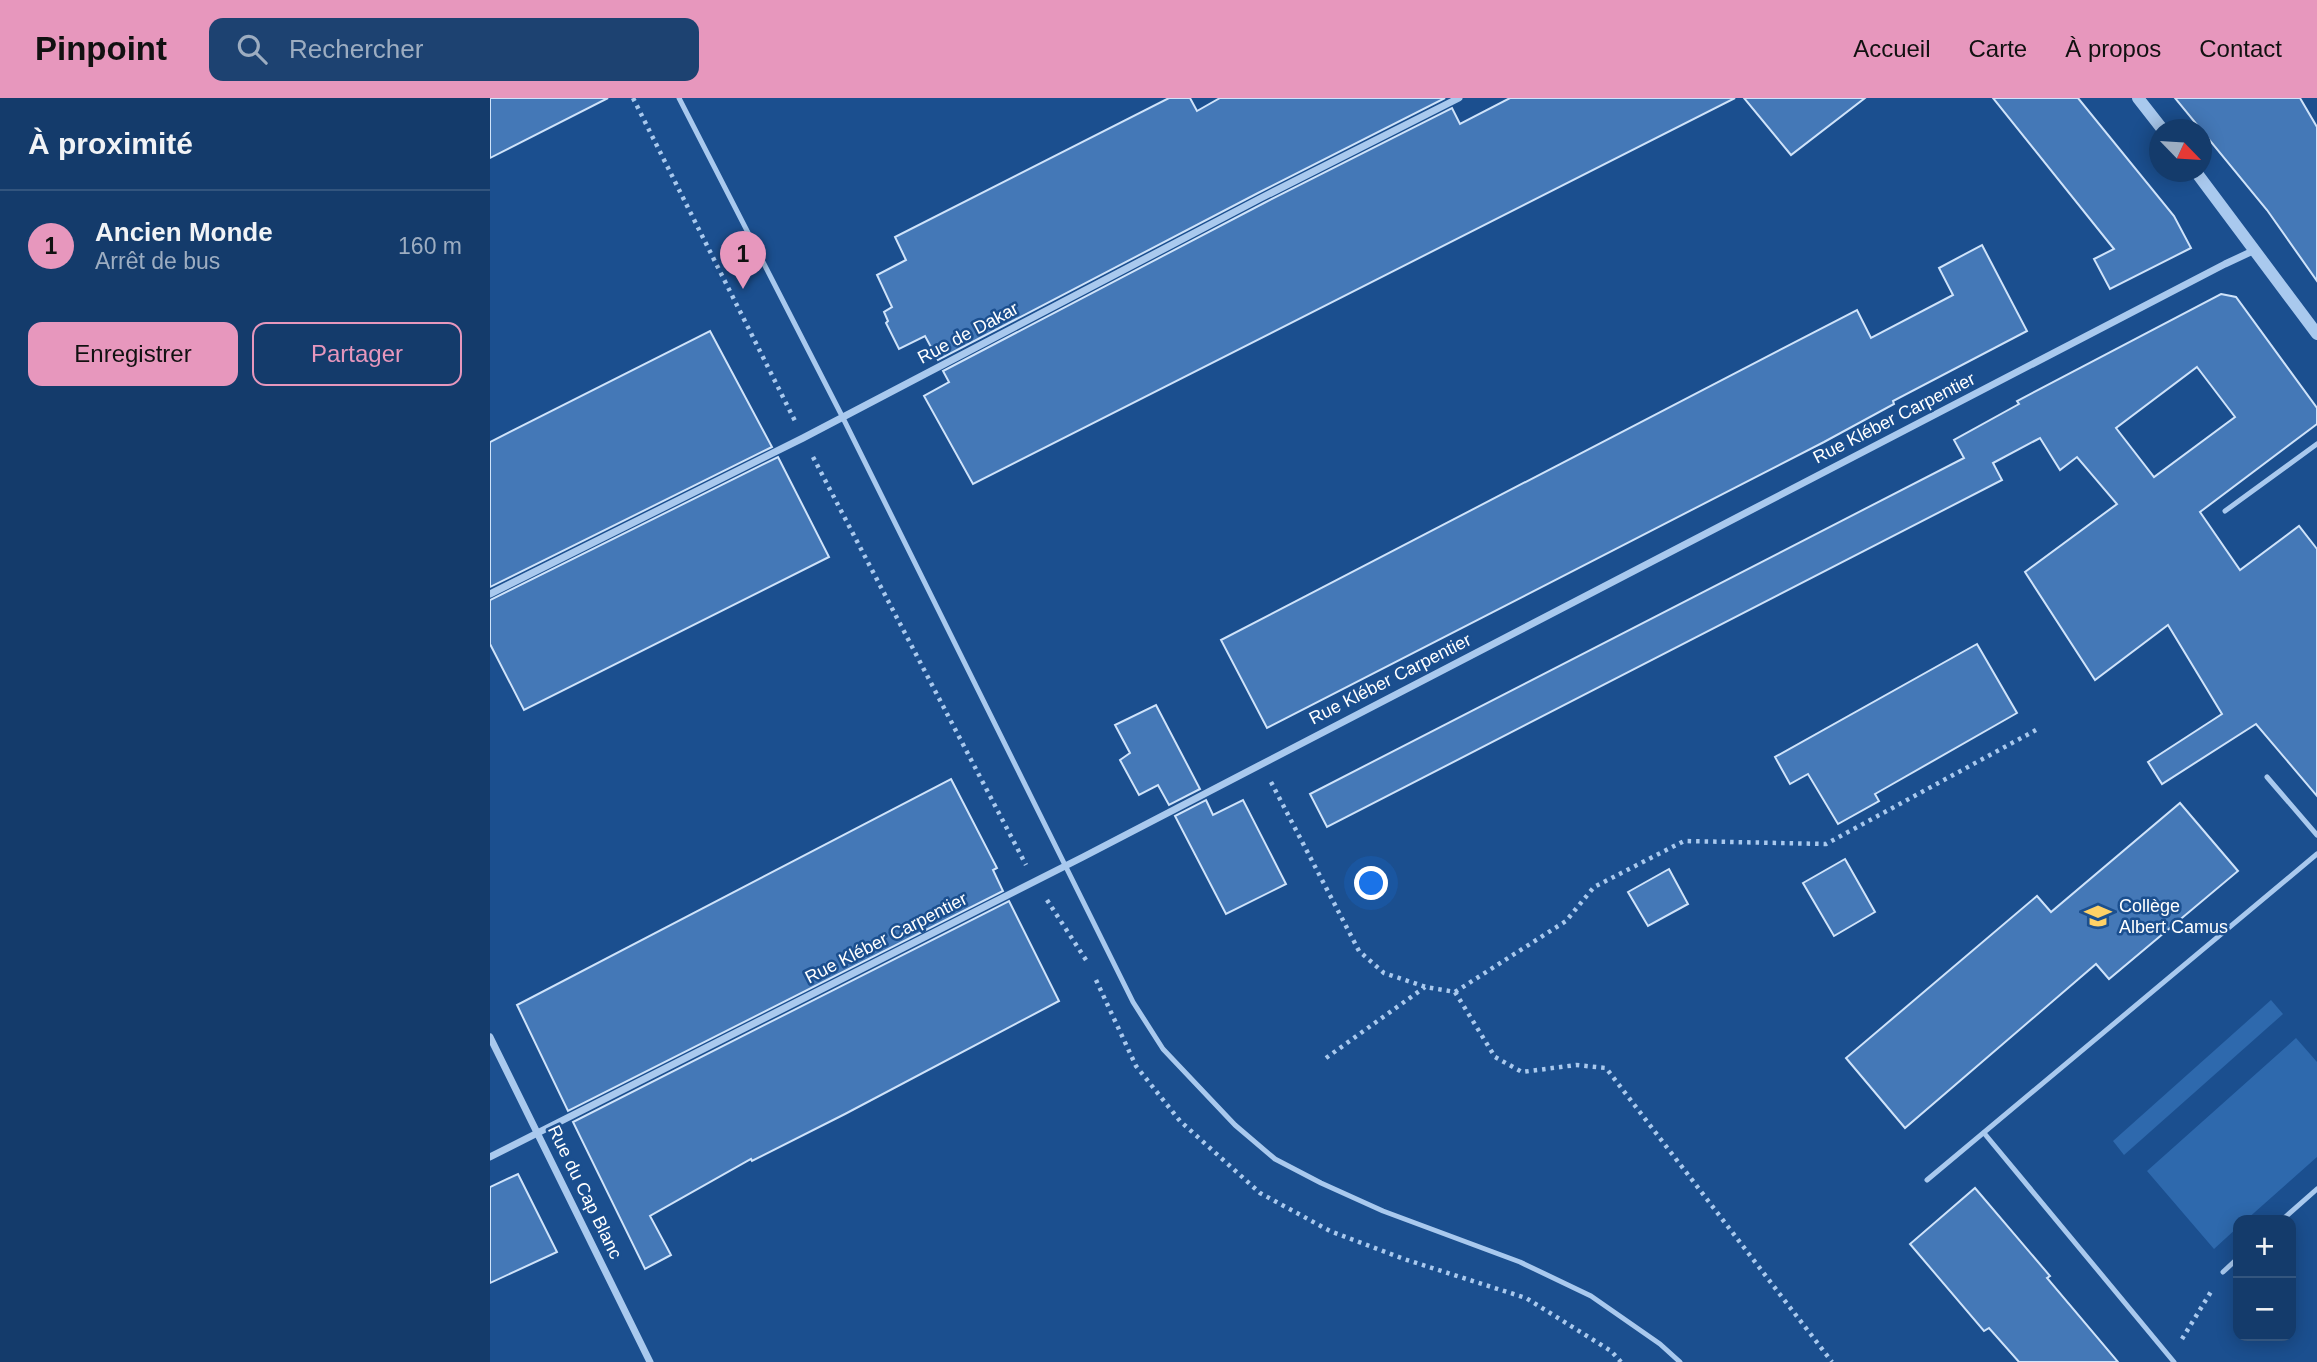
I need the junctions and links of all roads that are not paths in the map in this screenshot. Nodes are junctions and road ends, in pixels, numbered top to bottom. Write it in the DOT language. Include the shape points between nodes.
graph roads {
  1 [pos="679,98"];
  2 [pos="1459,98"];
  3 [pos="2138,98"];
  4 [pos="2154,119"];
  5 [pos="2204,182"];
  6 [pos="2255,250"];
  7 [pos="2312,320"];
  8 [pos="2317,334"];
  9 [pos="842,416"];
  10 [pos="2317,444"];
  11 [pos="2225,511"];
  12 [pos="490,594"];
  13 [pos="2267,777"];
  14 [pos="2317,835"];
  15 [pos="2317,854"];
  16 [pos="1065,865"];
  17 [pos="490,1037"];
  18 [pos="539,1133"];
  19 [pos="1984,1133"];
  20 [pos="490,1157"];
  21 [pos="1927,1180"];
  22 [pos="2317,1189"];
  23 [pos="2288,1215"];
  24 [pos="2233,1263"];
  25 [pos="2223,1272"];
  26 [pos="2172,1360"];
  27 [pos="650,1362"];
  28 [pos="1680,1362"];
  1 -- 9 [label="lane"];
  2 -- 9 [label="street, Rue de Dakar"];
  3 -- 4 [label="street"];
  5 -- 6 [label="street"];
  6 -- 7 [label="street"];
  6 -- 16 [label="street, Rue Kléber Carpentier"];
  7 -- 8 [label="street"];
  9 -- 12 [label="street, Rue de Dakar"];
  9 -- 16 [label="lane"];
  10 -- 11 [label="lane"];
  13 -- 14 [label="lane"];
  15 -- 19 [label="lane"];
  16 -- 18 [label="street, Rue Kléber Carpentier"];
  16 -- 28 [label="lane" via="1133,1002 1163,1049 1275,1159 1383,1211 1520,1262 1591,1296"];
  17 -- 18 [label="street, Rue du Cap Blanc"];
  18 -- 20 [label="street, Rue Kléber Carpentier"];
  18 -- 27 [label="street, Rue du Cap Blanc"];
  19 -- 21 [label="lane"];
  19 -- 26 [label="lane"];
  22 -- 23 [label="lane"];
  24 -- 25 [label="lane"];
}
